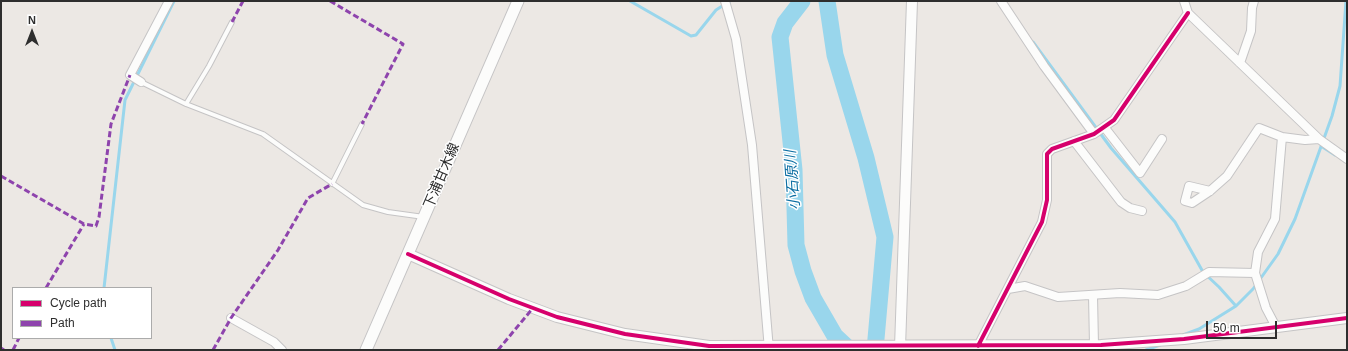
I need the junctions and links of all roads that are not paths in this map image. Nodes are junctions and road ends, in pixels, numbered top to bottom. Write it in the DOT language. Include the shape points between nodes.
graph roads {
  1 [pos="169,1"];
  2 [pos="518,1"];
  3 [pos="726,1"];
  4 [pos="912,1"];
  5 [pos="1001,1"];
  6 [pos="1184,1"];
  7 [pos="1254,1"];
  8 [pos="1188,13"];
  9 [pos="232,22"];
  10 [pos="1240,63"];
  11 [pos="141,82"];
  12 [pos="186,104"];
  13 [pos="362,124"];
  14 [pos="1105,128"];
  15 [pos="1094,134"];
  16 [pos="1282,137"];
  17 [pos="1162,139"];
  18 [pos="1074,141"];
  19 [pos="1322,141"];
  20 [pos="1347,159"];
  21 [pos="332,184"];
  22 [pos="1210,191"];
  23 [pos="1142,211"];
  24 [pos="424,217"];
  25 [pos="408,254"];
  26 [pos="1255,273"];
  27 [pos="1008,289"];
  28 [pos="1093,295"];
  29 [pos="231,318"];
  30 [pos="1347,318"];
  31 [pos="1276,327"];
  32 [pos="978,346"];
  33 [pos="1098,347"];
  34 [pos="709,348"];
  35 [pos="771,348"];
  36 [pos="900,348"];
  37 [pos="282,350"];
  38 [pos="366,350"];
  1 -- 11 [label="street" via="130,75"];
  2 -- 24 [label="main road, 下浦甘木線"];
  3 -- 35 [label="street" via="736,39 752,145"];
  4 -- 36 [label="street"];
  5 -- 15 [label="street" via="1044,66"];
  6 -- 8 [label="street"];
  7 -- 10 [label="street" via="1251,31"];
  8 -- 10 [label="street"];
  8 -- 14 [label="street" via="1121,111"];
  9 -- 12 [label="lane" via="210,66"];
  10 -- 19 [label="street"];
  11 -- 12 [label="lane"];
  12 -- 21 [label="lane" via="263,134"];
  13 -- 21 [label="lane"];
  14 -- 15 [label="street"];
  14 -- 17 [label="street" via="1140,173"];
  15 -- 18 [label="street"];
  16 -- 19 [label="street"];
  16 -- 22 [label="street" via="1259,128 1227,176"];
  16 -- 26 [label="street" via="1275,219 1258,252"];
  18 -- 23 [label="street" via="1121,202"];
  18 -- 27 [label="street" via="1052,149 1048,154 1047,200 1042,222"];
  19 -- 20 [label="street"];
  21 -- 24 [label="lane" via="363,205 388,212"];
  24 -- 25 [label="main road, 下浦甘木線"];
  25 -- 34 [label="street" via="509,299 557,317 625,334"];
  25 -- 38 [label="main road, 下浦甘木線"];
  26 -- 28 [label="street" via="1209,272 1186,286 1158,295"];
  26 -- 31 [label="street" via="1266,308"];
  27 -- 28 [label="street" via="1025,286 1058,297"];
  27 -- 32 [label="street"];
  28 -- 33 [label="street"];
  29 -- 37 [label="street" via="274,342"];
  30 -- 31 [label="street"];
  31 -- 33 [label="street"];
  32 -- 33 [label="street"];
  32 -- 36 [label="street"];
  34 -- 35 [label="street"];
  35 -- 36 [label="street"];
}
